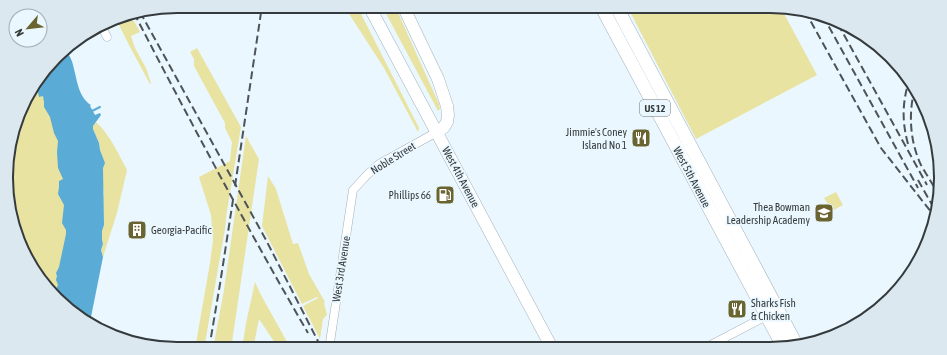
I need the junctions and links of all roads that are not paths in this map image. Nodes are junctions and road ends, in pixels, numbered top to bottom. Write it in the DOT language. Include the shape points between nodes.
graph roads {
  1 [pos="373,13"];
  2 [pos="406,13"];
  3 [pos="605,13"];
  4 [pos="619,13"];
  5 [pos="104,31"];
  6 [pos="107,36"];
  7 [pos="436,132"];
  8 [pos="353,190"];
  9 [pos="715,206"];
  10 [pos="772,313"];
  11 [pos="793,341"];
  12 [pos="330,342"];
  13 [pos="549,342"];
  14 [pos="716,342"];
  15 [pos="782,342"];
  1 -- 7 [label="main road, West 4th Avenue"];
  2 -- 7 [label="main road" via="434,69 447,106 447,122"];
  3 -- 9 [label="main road, West 5th Avenue / US 12"];
  4 -- 9 [label="main road, West 5th Avenue / US 12"];
  5 -- 6 [label="street"];
  7 -- 8 [label="street, Noble Street" via="379,164"];
  7 -- 13 [label="main road, West 4th Avenue"];
  8 -- 12 [label="street, West 3rd Avenue"];
  9 -- 10 [label="main road, West 5th Avenue / US 12"];
  10 -- 11 [label="main road, West 5th Avenue / US 12"];
  10 -- 14 [label="street"];
  10 -- 15 [label="main road, West 5th Avenue / US 12"];
}
